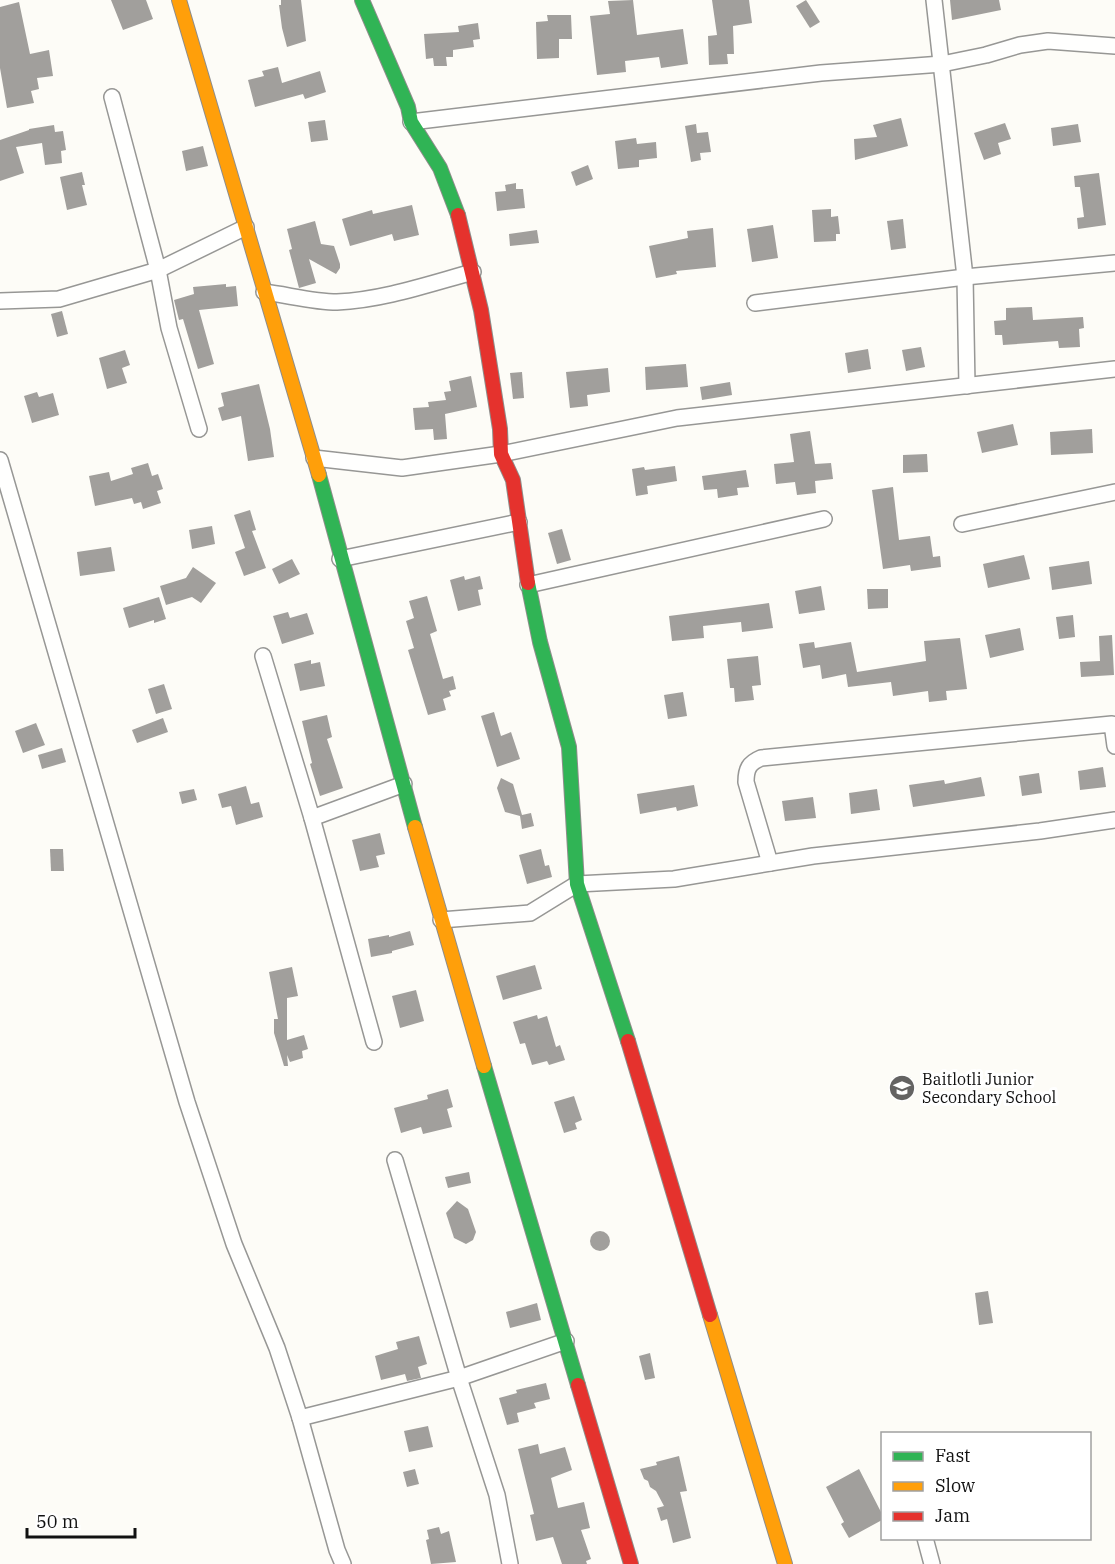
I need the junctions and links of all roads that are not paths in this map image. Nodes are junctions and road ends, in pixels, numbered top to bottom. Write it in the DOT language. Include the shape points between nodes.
graph roads {
  1 [pos="179,0"];
  2 [pos="362,0"];
  3 [pos="934,0"];
  4 [pos="1115,46"];
  5 [pos="942,64"];
  6 [pos="112,97"];
  7 [pos="411,123"];
  8 [pos="246,227"];
  9 [pos="1115,263"];
  10 [pos="158,270"];
  11 [pos="473,273"];
  12 [pos="965,278"];
  13 [pos="264,292"];
  14 [pos="0,302"];
  15 [pos="755,303"];
  16 [pos="1115,369"];
  17 [pos="967,386"];
  18 [pos="199,429"];
  19 [pos="501,454"];
  20 [pos="314,458"];
  21 [pos="0,460"];
  22 [pos="1115,492"];
  23 [pos="824,519"];
  24 [pos="519,522"];
  25 [pos="962,524"];
  26 [pos="340,559"];
  27 [pos="528,585"];
  28 [pos="262,656"];
  29 [pos="1114,724"];
  30 [pos="1115,746"];
  31 [pos="404,784"];
  32 [pos="312,818"];
  33 [pos="1115,820"];
  34 [pos="770,863"];
  35 [pos="578,884"];
  36 [pos="441,920"];
  37 [pos="374,1042"];
  38 [pos="395,1160"];
  39 [pos="567,1341"];
  40 [pos="459,1378"];
  41 [pos="300,1419"];
  42 [pos="925,1540"];
  43 [pos="343,1564"];
  44 [pos="510,1564"];
  45 [pos="631,1564"];
  46 [pos="785,1564"];
  47 [pos="932,1564"];
  1 -- 8 [label="street"];
  2 -- 7 [label="street" via="408,107"];
  3 -- 5 [label="street"];
  4 -- 5 [label="street" via="1048,41"];
  5 -- 7 [label="street" via="821,73"];
  5 -- 12 [label="street"];
  6 -- 10 [label="street"];
  7 -- 11 [label="street" via="440,168 457,212"];
  8 -- 10 [label="street"];
  8 -- 13 [label="street"];
  9 -- 12 [label="street"];
  10 -- 14 [label="street" via="59,299"];
  10 -- 18 [label="street"];
  11 -- 13 [label="street" via="402,291 335,302"];
  11 -- 19 [label="street"];
  12 -- 15 [label="street"];
  12 -- 17 [label="street"];
  13 -- 20 [label="street"];
  16 -- 17 [label="street"];
  17 -- 19 [label="street" via="677,418"];
  19 -- 20 [label="street" via="402,468"];
  19 -- 24 [label="street" via="513,480"];
  20 -- 26 [label="street"];
  21 -- 41 [label="street" via="187,1102 234,1244 277,1348"];
  22 -- 25 [label="street"];
  23 -- 27 [label="street"];
  24 -- 26 [label="street"];
  24 -- 27 [label="street"];
  26 -- 31 [label="street"];
  27 -- 35 [label="street" via="569,747"];
  28 -- 32 [label="street"];
  29 -- 30 [label="street"];
  29 -- 34 [label="street" via="761,758 752,762 746,782"];
  31 -- 32 [label="street"];
  31 -- 36 [label="street"];
  32 -- 37 [label="street"];
  33 -- 34 [label="street"];
  34 -- 35 [label="street" via="674,879"];
  35 -- 36 [label="street" via="530,913"];
  35 -- 46 [label="street"];
  36 -- 39 [label="street"];
  38 -- 40 [label="street"];
  39 -- 40 [label="street"];
  39 -- 45 [label="street"];
  40 -- 41 [label="street"];
  40 -- 44 [label="street" via="497,1495"];
  41 -- 43 [label="street"];
  42 -- 47 [label="street"];
}
